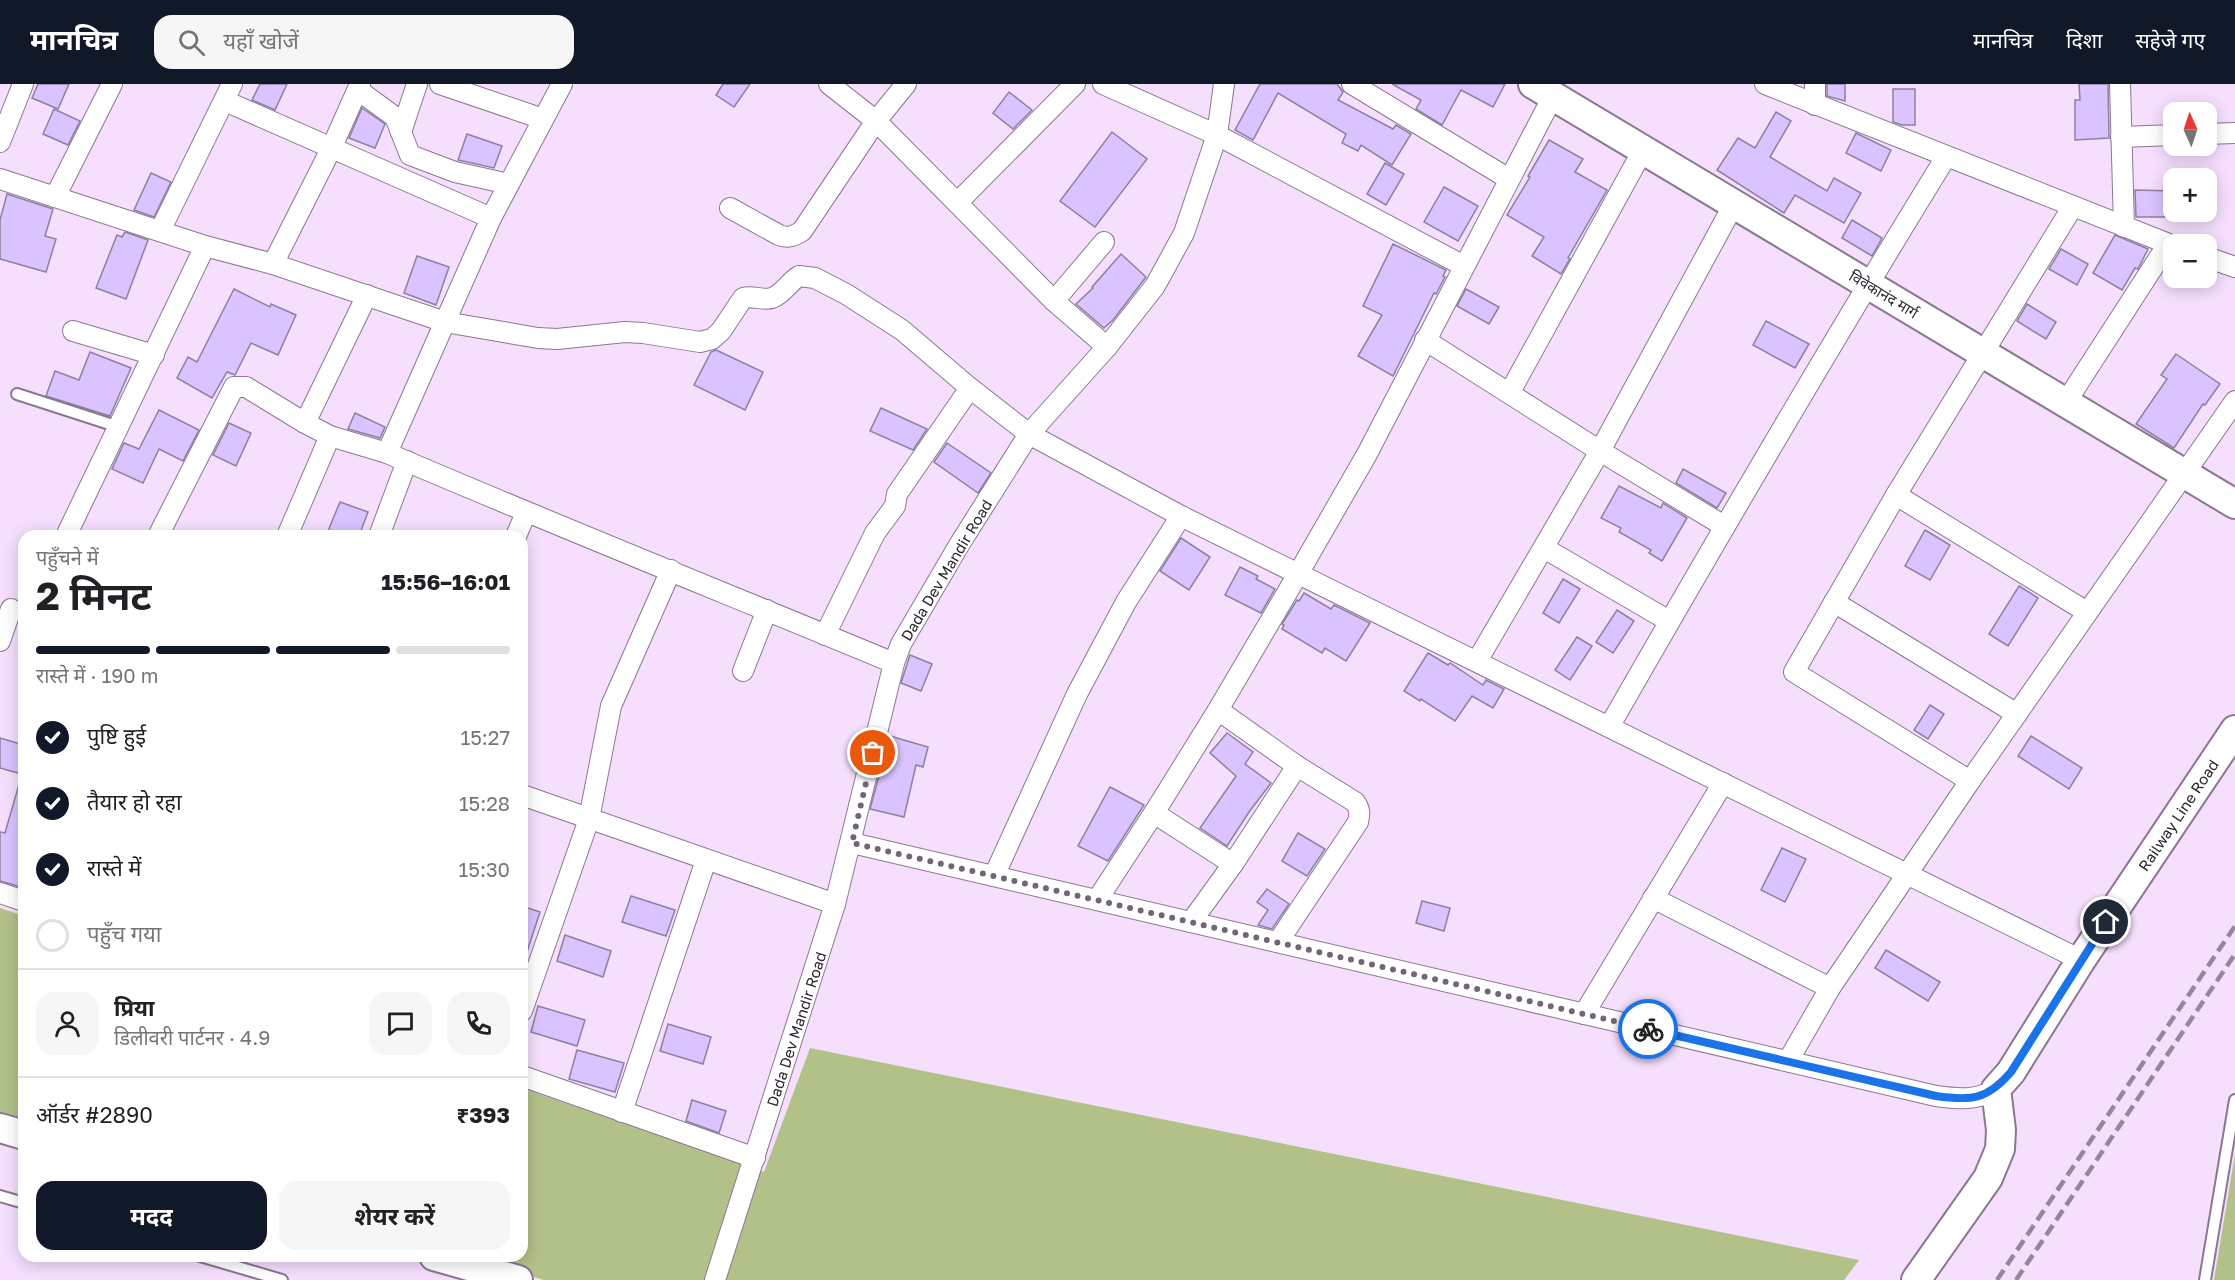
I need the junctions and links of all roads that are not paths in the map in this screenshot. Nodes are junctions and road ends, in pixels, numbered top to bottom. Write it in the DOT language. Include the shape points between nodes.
graph roads {
  1 [pos="23,84"];
  2 [pos="112,84"];
  3 [pos="417,84"];
  4 [pos="440,84"];
  5 [pos="562,84"];
  6 [pos="829,84"];
  7 [pos="906,84"];
  8 [pos="1076,84"];
  9 [pos="1103,84"];
  10 [pos="1224,84"];
  11 [pos="1352,84"];
  12 [pos="1766,84"];
  13 [pos="1815,84"];
  14 [pos="2120,84"];
  15 [pos="359,87"];
  16 [pos="1543,90"];
  17 [pos="228,92"];
  18 [pos="1815,105"];
  19 [pos="543,119"];
  20 [pos="876,121"];
  21 [pos="401,132"];
  22 [pos="2235,133"];
  23 [pos="2217,134"];
  24 [pos="1217,135"];
  25 [pos="2163,135"];
  26 [pos="2121,137"];
  27 [pos="0,142"];
  28 [pos="331,149"];
  29 [pos="1642,150"];
  30 [pos="1946,157"];
  31 [pos="0,178"];
  32 [pos="1509,179"];
  33 [pos="509,184"];
  34 [pos="55,196"];
  35 [pos="958,202"];
  36 [pos="1734,204"];
  37 [pos="2073,206"];
  38 [pos="730,208"];
  39 [pos="490,218"];
  40 [pos="2124,227"];
  41 [pos="160,231"];
  42 [pos="1104,242"];
  43 [pos="2163,242"];
  44 [pos="205,246"];
  45 [pos="2163,257"];
  46 [pos="2217,261"];
  47 [pos="273,264"];
  48 [pos="1464,266"];
  49 [pos="2235,267"];
  50 [pos="1868,284"];
  51 [pos="367,295"];
  52 [pos="1054,301"];
  53 [pos="445,322"];
  54 [pos="74,331"];
  55 [pos="1425,340"];
  56 [pos="1107,347"];
  57 [pos="1983,353"];
  58 [pos="154,355"];
  59 [pos="970,388"];
  60 [pos="1510,392"];
  61 [pos="17,394"];
  62 [pos="2235,401"];
  63 [pos="2066,402"];
  64 [pos="305,423"];
  65 [pos="119,427"];
  66 [pos="1029,434"];
  67 [pos="330,436"];
  68 [pos="1600,451"];
  69 [pos="387,453"];
  70 [pos="407,461"];
  71 [pos="2184,473"];
  72 [pos="1896,495"];
  73 [pos="2235,504"];
  74 [pos="526,513"];
  75 [pos="1181,516"];
  76 [pos="1724,526"];
  77 [pos="69,530"];
  78 [pos="161,530"];
  79 [pos="290,530"];
  80 [pos="381,530"];
  81 [pos="519,530"];
  82 [pos="1544,548"];
  83 [pos="670,570"];
  84 [pos="1298,574"];
  85 [pos="1834,602"];
  86 [pos="12,610"];
  87 [pos="767,610"];
  88 [pos="2087,612"];
  89 [pos="1670,621"];
  90 [pos="825,635"];
  91 [pos="0,640"];
  92 [pos="1477,662"];
  93 [pos="894,663"];
  94 [pos="743,671"];
  95 [pos="1218,710"];
  96 [pos="2017,714"];
  97 [pos="1609,727"];
  98 [pos="2235,730"];
  99 [pos="1297,766"];
  100 [pos="1970,781"];
  101 [pos="1723,783"];
  102 [pos="528,797"];
  103 [pos="1154,813"];
  104 [pos="590,819"];
  105 [pos="852,843"];
  106 [pos="706,860"];
  107 [pos="1233,864"];
  108 [pos="1907,874"];
  109 [pos="994,876"];
  110 [pos="0,893"];
  111 [pos="1653,898"];
  112 [pos="18,899"];
  113 [pos="1097,900"];
  114 [pos="835,904"];
  115 [pos="1191,922"];
  116 [pos="1278,942"];
  117 [pos="2081,960"];
  118 [pos="1830,988"];
  119 [pos="528,994"];
  120 [pos="1584,1014"];
  121 [pos="1788,1061"];
  122 [pos="528,1078"];
  123 [pos="1996,1089"];
  124 [pos="2235,1100"];
  125 [pos="622,1112"];
  126 [pos="0,1128"];
  127 [pos="18,1133"];
  128 [pos="755,1158"];
  129 [pos="0,1196"];
  130 [pos="18,1201"];
  131 [pos="220,1262"];
  132 [pos="455,1262"];
  133 [pos="282,1280"];
  134 [pos="518,1280"];
  135 [pos="715,1280"];
  136 [pos="1916,1280"];
  137 [pos="2205,1280"];
  1 -- 27 [label="street"];
  2 -- 34 [label="street"];
  3 -- 21 [label="street"];
  4 -- 19 [label="street"];
  5 -- 19 [label="street"];
  6 -- 20 [label="street"];
  7 -- 20 [label="street"];
  8 -- 35 [label="street"];
  9 -- 24 [label="street"];
  10 -- 24 [label="street, Dada Dev Mandir Road"];
  11 -- 32 [label="street"];
  12 -- 18 [label="street"];
  13 -- 18 [label="street"];
  14 -- 26 [label="street"];
  15 -- 21 [label="street" via="395,117"];
  15 -- 28 [label="street"];
  16 -- 29 [label="street, विवेकानंद मार्ग"];
  16 -- 32 [label="street"];
  17 -- 28 [label="street"];
  17 -- 41 [label="street"];
  18 -- 30 [label="street"];
  19 -- 33 [label="street"];
  20 -- 35 [label="street"];
  20 -- 38 [label="street" via="795,236 779,235"];
  21 -- 33 [label="street" via="410,155 455,172"];
  22 -- 23 [label="street"];
  24 -- 48 [label="street"];
  24 -- 56 [label="street, Dada Dev Mandir Road" via="1184,233 1155,286"];
  25 -- 26 [label="street"];
  26 -- 40 [label="street"];
  28 -- 39 [label="street"];
  28 -- 47 [label="street"];
  29 -- 36 [label="street, विवेकानंद मार्ग"];
  29 -- 60 [label="street"];
  30 -- 37 [label="street"];
  30 -- 50 [label="street"];
  31 -- 34 [label="street"];
  32 -- 48 [label="street"];
  33 -- 39 [label="street"];
  34 -- 41 [label="street"];
  35 -- 52 [label="street"];
  36 -- 50 [label="street, विवेकानंद मार्ग"];
  36 -- 68 [label="street"];
  37 -- 40 [label="street"];
  37 -- 57 [label="street"];
  39 -- 53 [label="street"];
  40 -- 43 [label="street"];
  41 -- 44 [label="street"];
  42 -- 52 [label="street"];
  44 -- 47 [label="street"];
  44 -- 58 [label="street"];
  45 -- 63 [label="street"];
  46 -- 49 [label="street"];
  47 -- 51 [label="street"];
  48 -- 55 [label="street"];
  50 -- 57 [label="street, विवेकानंद मार्ग"];
  50 -- 76 [label="street"];
  51 -- 53 [label="street"];
  51 -- 64 [label="street"];
  52 -- 56 [label="street"];
  53 -- 59 [label="street" via="537,338 625,332 700,342 721,331 742,298 776,297 792,280 807,275 846,294 902,330"];
  53 -- 69 [label="street"];
  54 -- 58 [label="street"];
  55 -- 60 [label="street"];
  55 -- 84 [label="street" via="1367,454"];
  56 -- 66 [label="street, Dada Dev Mandir Road"];
  57 -- 63 [label="street, विवेकानंद मार्ग"];
  57 -- 72 [label="street"];
  58 -- 65 [label="street"];
  59 -- 66 [label="street"];
  59 -- 90 [label="street" via="897,494 895,506 875,533"];
  60 -- 68 [label="street"];
  61 -- 65 [label="lane"];
  62 -- 71 [label="street"];
  63 -- 71 [label="street, विवेकानंद मार्ग"];
  64 -- 67 [label="street"];
  64 -- 78 [label="street" via="246,387 234,387"];
  65 -- 77 [label="street"];
  66 -- 75 [label="street"];
  66 -- 93 [label="street, Dada Dev Mandir Road" via="959,545 901,644"];
  67 -- 69 [label="street"];
  67 -- 79 [label="street"];
  68 -- 76 [label="street"];
  68 -- 82 [label="street"];
  69 -- 70 [label="street"];
  70 -- 74 [label="street"];
  70 -- 80 [label="street"];
  71 -- 73 [label="street, विवेकानंद मार्ग"];
  71 -- 88 [label="street"];
  72 -- 85 [label="street"];
  72 -- 88 [label="street"];
  74 -- 81 [label="street"];
  74 -- 83 [label="street"];
  75 -- 84 [label="street"];
  75 -- 109 [label="street" via="1126,602 1077,694"];
  76 -- 89 [label="street"];
  82 -- 89 [label="street"];
  82 -- 92 [label="street"];
  83 -- 87 [label="street"];
  83 -- 104 [label="street" via="611,706"];
  84 -- 92 [label="street"];
  84 -- 95 [label="street"];
  85 -- 96 [label="street"];
  85 -- 100 [label="street" via="1794,672"];
  86 -- 91 [label="street"];
  87 -- 90 [label="street"];
  87 -- 94 [label="street"];
  88 -- 96 [label="street"];
  89 -- 97 [label="street"];
  90 -- 93 [label="street"];
  92 -- 97 [label="street"];
  93 -- 105 [label="street, Dada Dev Mandir Road"];
  95 -- 99 [label="street"];
  95 -- 103 [label="street"];
  96 -- 100 [label="street"];
  97 -- 101 [label="street"];
  98 -- 117 [label="street, Railway Line Road"];
  99 -- 107 [label="street"];
  99 -- 116 [label="street" via="1355,802 1360,814"];
  100 -- 108 [label="street"];
  101 -- 108 [label="street"];
  101 -- 111 [label="street"];
  102 -- 104 [label="street"];
  103 -- 107 [label="street"];
  103 -- 113 [label="street"];
  104 -- 106 [label="street"];
  104 -- 119 [label="street"];
  105 -- 109 [label="street"];
  105 -- 114 [label="street, Dada Dev Mandir Road"];
  106 -- 114 [label="street"];
  106 -- 125 [label="street"];
  107 -- 115 [label="street"];
  108 -- 117 [label="street"];
  108 -- 118 [label="street"];
  109 -- 113 [label="street"];
  110 -- 112 [label="street"];
  111 -- 118 [label="street"];
  111 -- 120 [label="street"];
  113 -- 115 [label="street"];
  114 -- 128 [label="street, Dada Dev Mandir Road"];
  115 -- 116 [label="street"];
  116 -- 120 [label="street"];
  117 -- 123 [label="street, Railway Line Road" via="2011,1072"];
  118 -- 121 [label="street"];
  120 -- 121 [label="street"];
  121 -- 123 [label="street" via="1953,1098 1979,1097"];
  122 -- 125 [label="street"];
  123 -- 136 [label="street" via="2000,1149 1988,1178"];
  124 -- 137 [label="lane"];
  125 -- 128 [label="street"];
  126 -- 127 [label="street"];
  128 -- 135 [label="street, Dada Dev Mandir Road"];
  129 -- 130 [label="lane"];
  131 -- 133 [label="lane"];
  132 -- 134 [label="street"];
}
